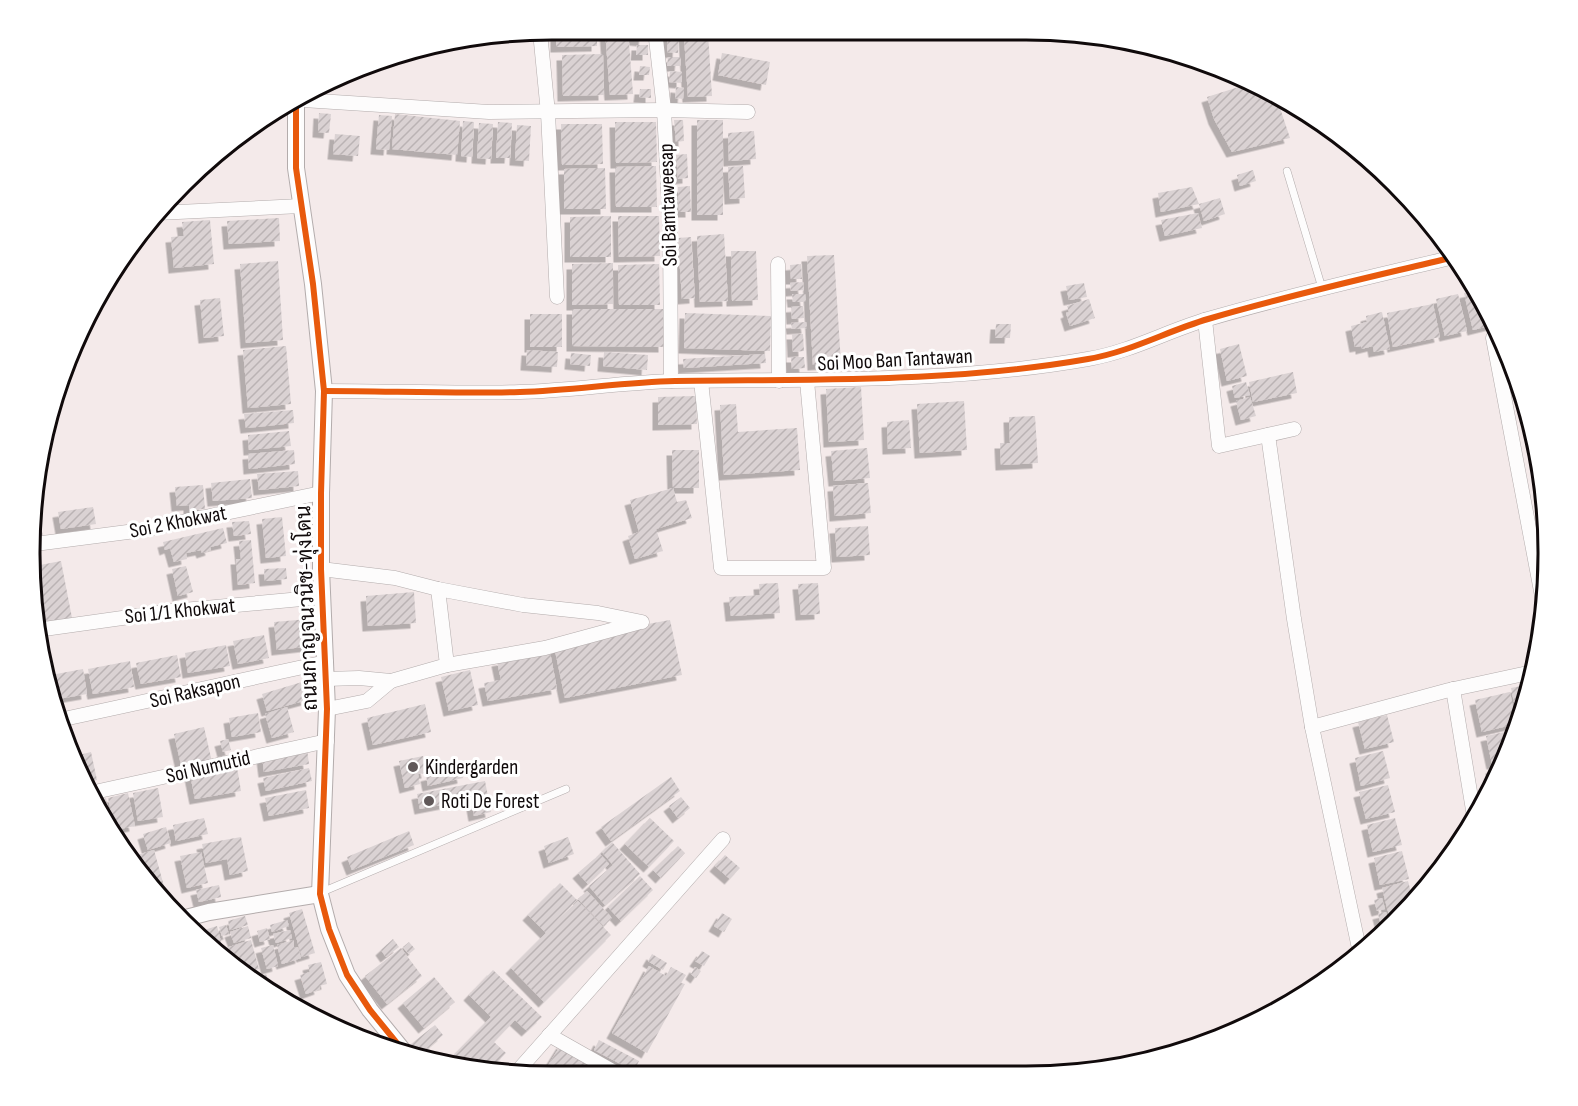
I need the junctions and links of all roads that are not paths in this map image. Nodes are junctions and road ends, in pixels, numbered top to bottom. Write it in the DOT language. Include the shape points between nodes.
graph roads {
  1 [pos="656,40"];
  2 [pos="541,41"];
  3 [pos="312,101"];
  4 [pos="296,110"];
  5 [pos="664,110"];
  6 [pos="748,112"];
  7 [pos="548,113"];
  8 [pos="1287,171"];
  9 [pos="301,206"];
  10 [pos="171,212"];
  11 [pos="1445,260"];
  12 [pos="778,264"];
  13 [pos="1322,288"];
  14 [pos="557,297"];
  15 [pos="1205,320"];
  16 [pos="1495,351"];
  17 [pos="671,381"];
  18 [pos="701,381"];
  19 [pos="779,381"];
  20 [pos="807,381"];
  21 [pos="324,390"];
  22 [pos="1294,429"];
  23 [pos="1268,435"];
  24 [pos="321,493"];
  25 [pos="41,543"];
  26 [pos="321,568"];
  27 [pos="1537,570"];
  28 [pos="438,590"];
  29 [pos="323,597"];
  30 [pos="46,629"];
  31 [pos="326,662"];
  32 [pos="447,665"];
  33 [pos="1523,674"];
  34 [pos="326,679"];
  35 [pos="391,681"];
  36 [pos="1453,689"];
  37 [pos="327,710"];
  38 [pos="68,718"];
  39 [pos="1311,727"];
  40 [pos="327,741"];
  41 [pos="566,789"];
  42 [pos="99,791"];
  43 [pos="1472,804"];
  44 [pos="723,839"];
  45 [pos="320,894"];
  46 [pos="192,916"];
  47 [pos="1358,942"];
  48 [pos="549,1035"];
  49 [pos="394,1040"];
  50 [pos="523,1064"];
  51 [pos="604,1066"];
  1 -- 5 [label="street, Soi Bamtaweesap"];
  2 -- 7 [label="street"];
  3 -- 7 [label="street"];
  4 -- 9 [label="street, ถนนกาญจนวนิช-ทุ่งโดน" via="295,152"];
  5 -- 6 [label="street"];
  5 -- 7 [label="street"];
  5 -- 17 [label="street, Soi Bamtaweesap" via="670,225"];
  7 -- 14 [label="street"];
  8 -- 13 [label="lane"];
  9 -- 10 [label="street"];
  9 -- 21 [label="street, ถนนกาญจนวนิช-ทุ่งโดน"];
  11 -- 13 [label="street, Soi Moo Ban Tantawan"];
  12 -- 19 [label="street"];
  13 -- 15 [label="street, Soi Moo Ban Tantawan"];
  15 -- 20 [label="street, Soi Moo Ban Tantawan" via="1120,353 1088,360 985,372"];
  15 -- 23 [label="street" via="1219,446"];
  16 -- 27 [label="street"];
  17 -- 18 [label="street, Soi Moo Ban Tantawan"];
  17 -- 21 [label="street, Soi Moo Ban Tantawan" via="521,392"];
  18 -- 19 [label="street, Soi Moo Ban Tantawan"];
  18 -- 20 [label="street" via="721,568 824,568"];
  19 -- 20 [label="street, Soi Moo Ban Tantawan"];
  21 -- 24 [label="street, ถนนกาญจนวนิช-ทุ่งโดน"];
  22 -- 23 [label="street"];
  23 -- 39 [label="street"];
  24 -- 25 [label="street, Soi 2 Khokwat" via="143,531"];
  24 -- 26 [label="street, ถนนกาญจนวนิช-ทุ่งโดน"];
  26 -- 28 [label="street" via="395,578"];
  26 -- 29 [label="street, ถนนกาญจนวนิช-ทุ่งโดน"];
  28 -- 32 [label="street"];
  28 -- 32 [label="street" via="642,622 545,648"];
  29 -- 30 [label="street, Soi 1/1 Khokwat" via="172,610"];
  29 -- 31 [label="street, ถนนกาญจนวนิช-ทุ่งโดน"];
  31 -- 34 [label="street, ถนนกาญจนวนิช-ทุ่งโดน"];
  31 -- 38 [label="street, Soi Raksapon"];
  32 -- 35 [label="street"];
  33 -- 36 [label="street"];
  34 -- 35 [label="street"];
  34 -- 37 [label="street, ถนนกาญจนวนิช-ทุ่งโดน"];
  35 -- 37 [label="street" via="367,701"];
  36 -- 39 [label="street"];
  36 -- 43 [label="street"];
  37 -- 40 [label="street, ถนนกาญจนวนิช-ทุ่งโดน"];
  39 -- 47 [label="street"];
  40 -- 42 [label="street, Soi Numutid"];
  40 -- 45 [label="street, ถนนกาญจนวนิช-ทุ่งโดน"];
  41 -- 45 [label="lane"];
  44 -- 48 [label="street"];
  45 -- 46 [label="street"];
  45 -- 49 [label="street, ถนนกาญจนวนิช-ทุ่งโดน" via="328,930 348,975"];
  48 -- 50 [label="street"];
  48 -- 51 [label="street"];
}
